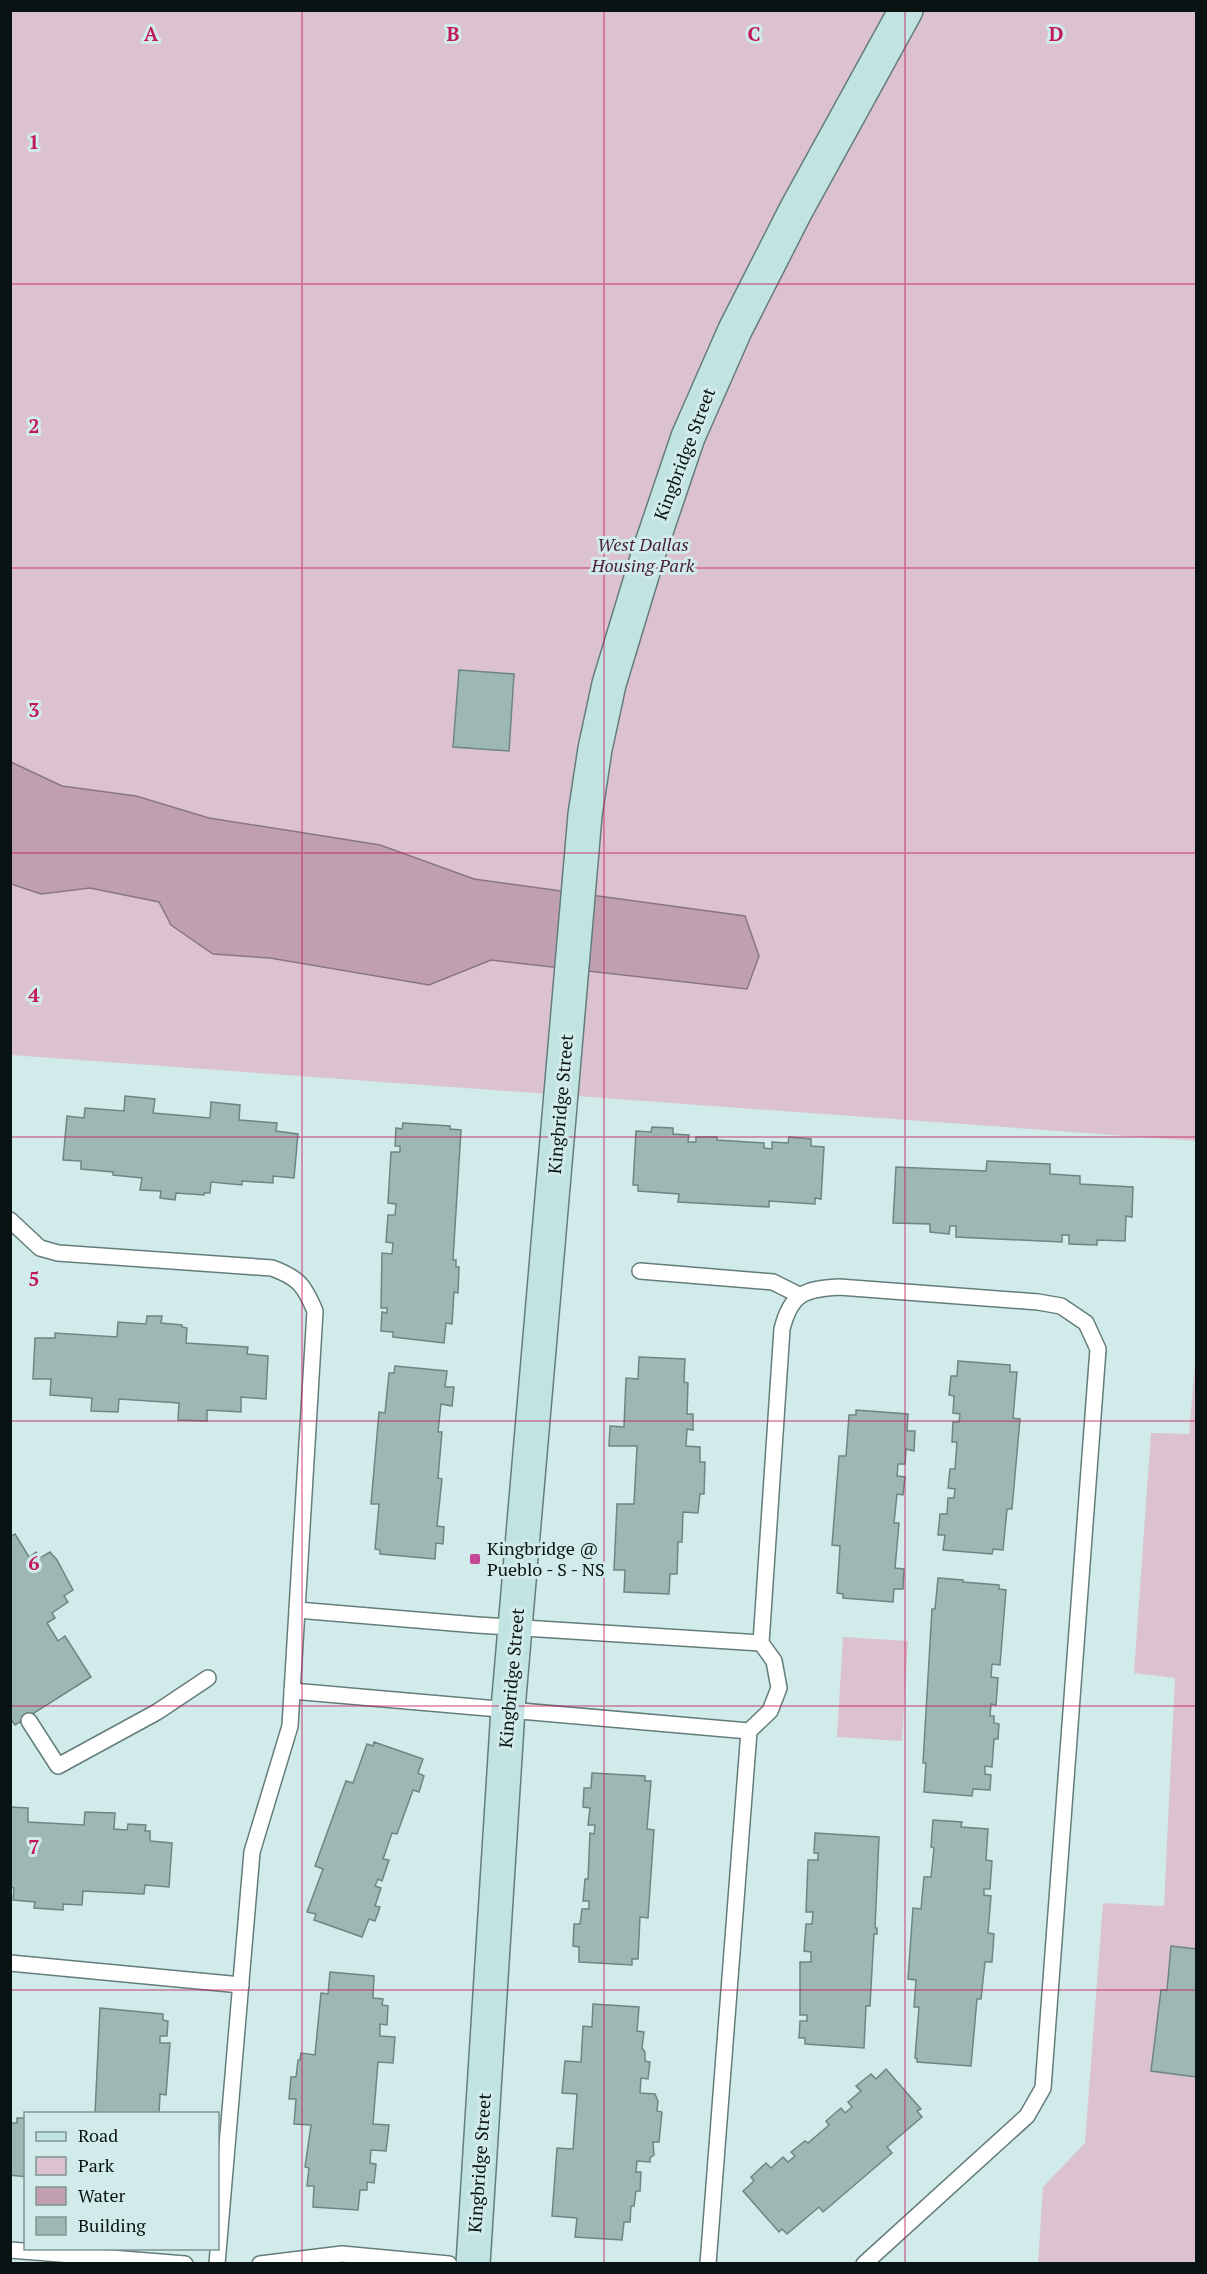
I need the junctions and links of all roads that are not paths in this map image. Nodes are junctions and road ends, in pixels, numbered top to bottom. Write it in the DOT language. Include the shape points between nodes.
graph roads {
  1 [pos="906,10"];
  2 [pos="10,1220"];
  3 [pos="640,1271"];
  4 [pos="799,1295"];
  5 [pos="297,1610"];
  6 [pos="516,1628"];
  7 [pos="761,1643"];
  8 [pos="208,1678"];
  9 [pos="292,1691"];
  10 [pos="508,1709"];
  11 [pos="29,1721"];
  12 [pos="748,1731"];
  13 [pos="10,1963"];
  14 [pos="241,1985"];
  15 [pos="219,2241"];
  16 [pos="10,2250"];
  17 [pos="185,2264"];
  18 [pos="260,2264"];
  19 [pos="449,2264"];
  20 [pos="473,2264"];
  21 [pos="708,2264"];
  22 [pos="864,2264"];
  1 -- 6 [label="street, Kingbridge Street" via="735,330 688,437 609,684 585,815"];
  2 -- 5 [label="lane" via="40,1248 58,1253 272,1268 294,1276 307,1291 315,1311"];
  3 -- 4 [label="lane" via="773,1282"];
  4 -- 7 [label="lane" via="787,1311 782,1329"];
  4 -- 22 [label="lane" via="817,1288 840,1287 1061,1306 1086,1323 1098,1349 1042,2088 1027,2116"];
  5 -- 6 [label="lane"];
  5 -- 9 [label="lane"];
  6 -- 7 [label="lane"];
  6 -- 10 [label="street, Kingbridge Street"];
  7 -- 12 [label="lane" via="774,1661 779,1688 770,1711"];
  8 -- 11 [label="lane" via="157,1712 58,1766"];
  9 -- 10 [label="lane"];
  9 -- 14 [label="lane" via="290,1726 252,1852"];
  10 -- 12 [label="lane"];
  10 -- 20 [label="street, Kingbridge Street"];
  12 -- 21 [label="lane"];
  13 -- 14 [label="lane"];
  14 -- 15 [label="lane"];
  16 -- 17 [label="lane"];
  18 -- 19 [label="lane" via="342,2254"];
}
